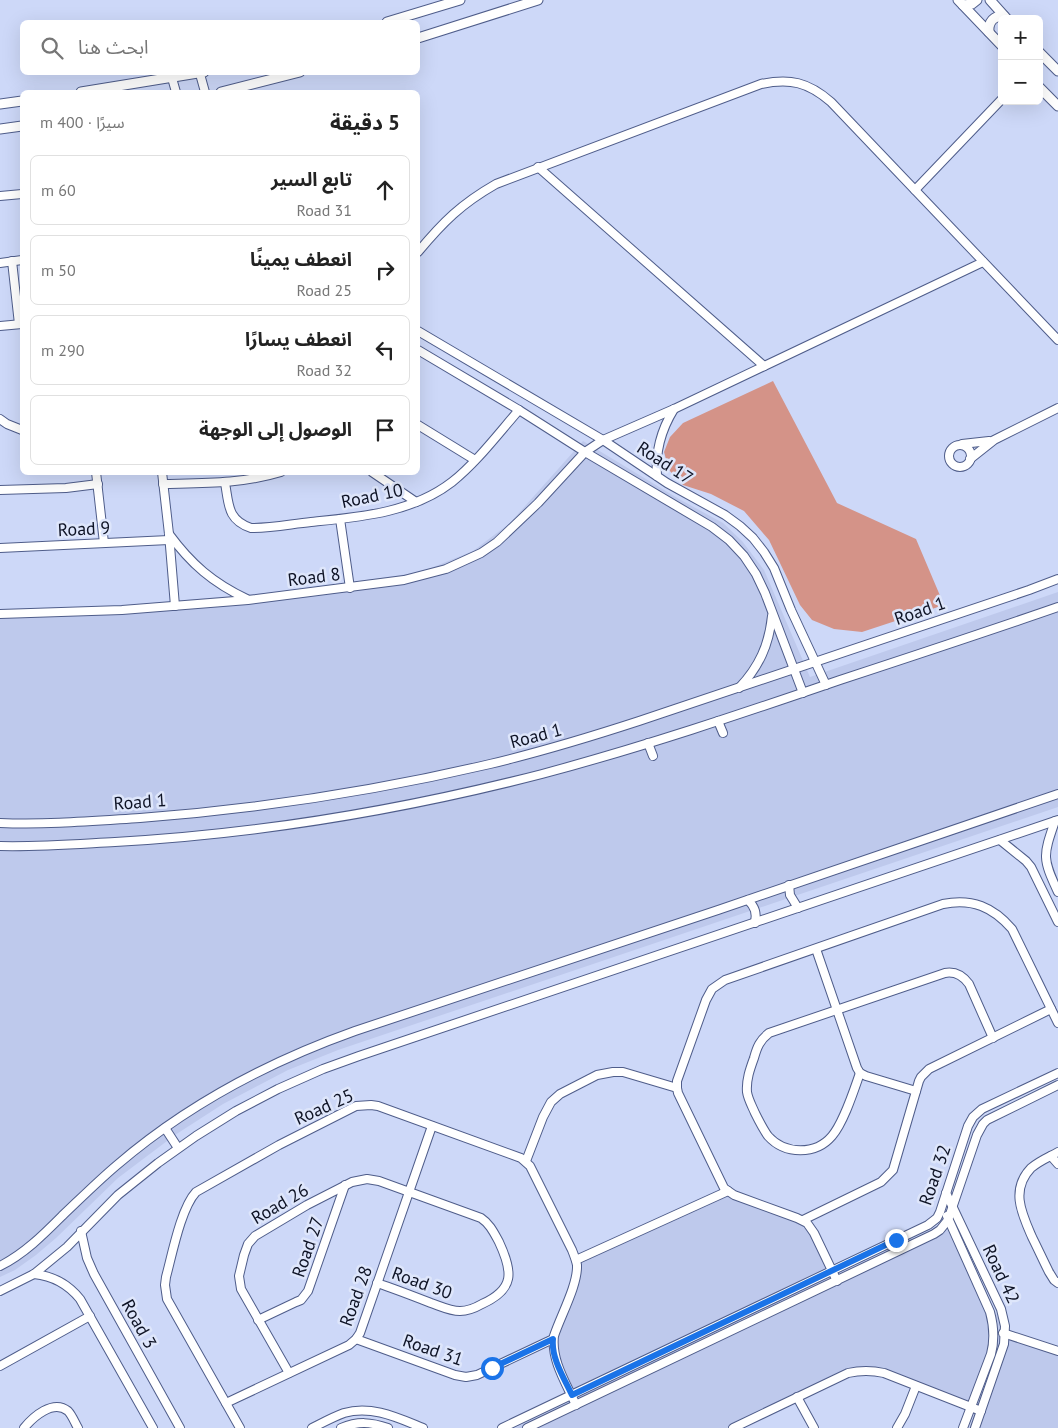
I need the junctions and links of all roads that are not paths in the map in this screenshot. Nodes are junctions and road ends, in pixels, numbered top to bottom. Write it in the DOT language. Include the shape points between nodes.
graph roads {
  1 [pos="460,0"];
  2 [pos="538,0"];
  3 [pos="977,0"];
  4 [pos="990,0"];
  5 [pos="961,3"];
  6 [pos="1004,15"];
  7 [pos="998,17"];
  8 [pos="394,20"];
  9 [pos="988,32"];
  10 [pos="420,37"];
  11 [pos="998,42"];
  12 [pos="1043,56"];
  13 [pos="1058,71"];
  14 [pos="190,75"];
  15 [pos="202,75"];
  16 [pos="289,75"];
  17 [pos="172,78"];
  18 [pos="264,82"];
  19 [pos="94,90"];
  20 [pos="175,90"];
  21 [pos="204,90"];
  22 [pos="230,90"];
  23 [pos="257,90"];
  24 [pos="1043,91"];
  25 [pos="20,101"];
  26 [pos="998,103"];
  27 [pos="0,104"];
  28 [pos="1058,106"];
  29 [pos="20,126"];
  30 [pos="0,129"];
  31 [pos="538,167"];
  32 [pos="915,190"];
  33 [pos="20,194"];
  34 [pos="0,196"];
  35 [pos="420,250"];
  36 [pos="20,260"];
  37 [pos="12,261"];
  38 [pos="0,262"];
  39 [pos="983,262"];
  40 [pos="20,317"];
  41 [pos="20,324"];
  42 [pos="0,326"];
  43 [pos="420,332"];
  44 [pos="1058,340"];
  45 [pos="420,351"];
  46 [pos="764,366"];
  47 [pos="1058,408"];
  48 [pos="674,409"];
  49 [pos="519,410"];
  50 [pos="0,419"];
  51 [pos="420,426"];
  52 [pos="20,429"];
  53 [pos="603,440"];
  54 [pos="994,440"];
  55 [pos="962,444"];
  56 [pos="585,452"];
  57 [pos="970,459"];
  58 [pos="475,460"];
  59 [pos="96,475"];
  60 [pos="162,475"];
  61 [pos="269,475"];
  62 [pos="376,475"];
  63 [pos="657,476"];
  64 [pos="225,483"];
  65 [pos="98,484"];
  66 [pos="163,484"];
  67 [pos="0,490"];
  68 [pos="416,502"];
  69 [pos="340,519"];
  70 [pos="169,537"];
  71 [pos="104,543"];
  72 [pos="0,548"];
  73 [pos="1058,579"];
  74 [pos="350,588"];
  75 [pos="248,600"];
  76 [pos="175,606"];
  77 [pos="1058,606"];
  78 [pos="0,614"];
  79 [pos="772,614"];
  80 [pos="816,662"];
  81 [pos="794,669"];
  82 [pos="826,685"];
  83 [pos="738,688"];
  84 [pos="803,693"];
  85 [pos="718,720"];
  86 [pos="723,733"];
  87 [pos="648,744"];
  88 [pos="653,756"];
  89 [pos="1058,794"];
  90 [pos="1056,821"];
  91 [pos="0,823"];
  92 [pos="1000,840"];
  93 [pos="0,846"];
  94 [pos="789,885"];
  95 [pos="1058,892"];
  96 [pos="748,900"];
  97 [pos="798,908"];
  98 [pos="1058,922"];
  99 [pos="755,923"];
  100 [pos="816,949"];
  101 [pos="837,1009"];
  102 [pos="1051,1010"];
  103 [pos="1058,1023"];
  104 [pos="993,1038"];
  105 [pos="860,1073"];
  106 [pos="1058,1073"];
  107 [pos="1058,1086"];
  108 [pos="676,1088"];
  109 [pos="916,1091"];
  110 [pos="432,1126"];
  111 [pos="165,1128"];
  112 [pos="178,1148"];
  113 [pos="1055,1154"];
  114 [pos="526,1161"];
  115 [pos="1058,1164"];
  116 [pos="345,1186"];
  117 [pos="409,1191"];
  118 [pos="728,1192"];
  119 [pos="946,1193"];
  120 [pos="942,1205"];
  121 [pos="953,1208"];
  122 [pos="803,1220"];
  123 [pos="948,1220"];
  124 [pos="81,1231"];
  125 [pos="576,1260"];
  126 [pos="0,1266"];
  127 [pos="832,1271"];
  128 [pos="34,1274"];
  129 [pos="837,1281"];
  130 [pos="377,1283"];
  131 [pos="1058,1283"];
  132 [pos="0,1291"];
  133 [pos="90,1316"];
  134 [pos="258,1320"];
  135 [pos="994,1330"];
  136 [pos="1006,1334"];
  137 [pos="356,1339"];
  138 [pos="553,1339"];
  139 [pos="1058,1352"];
  140 [pos="0,1366"];
  141 [pos="289,1373"];
  142 [pos="916,1386"];
  143 [pos="572,1395"];
  144 [pos="797,1397"];
  145 [pos="226,1403"];
  146 [pos="576,1404"];
  147 [pos="971,1407"];
  148 [pos="981,1411"];
  149 [pos="745,1426"];
  150 [pos="24,1428"];
  151 [pos="78,1428"];
  152 [pos="153,1428"];
  153 [pos="180,1428"];
  154 [pos="240,1428"];
  155 [pos="312,1428"];
  156 [pos="341,1428"];
  157 [pos="388,1428"];
  158 [pos="423,1428"];
  159 [pos="502,1428"];
  160 [pos="527,1428"];
  161 [pos="733,1428"];
  162 [pos="814,1428"];
  163 [pos="897,1428"];
  164 [pos="963,1428"];
  165 [pos="975,1428"];
  1 -- 8 [label="street"];
  2 -- 10 [label="street"];
  3 -- 5 [label="street" via="972,4"];
  4 -- 6 [label="street"];
  5 -- 9 [label="street"];
  7 -- 9 [label="street" via="992,20"];
  9 -- 11 [label="street"];
  12 -- 13 [label="street"];
  14 -- 17 [label="street"];
  15 -- 21 [label="street"];
  16 -- 18 [label="street"];
  17 -- 19 [label="street"];
  17 -- 20 [label="street"];
  18 -- 22 [label="street"];
  18 -- 23 [label="street"];
  24 -- 28 [label="street"];
  25 -- 27 [label="street"];
  26 -- 32 [label="street"];
  29 -- 30 [label="street"];
  31 -- 32 [label="street" via="761,84 789,81 805,84 825,96"];
  31 -- 35 [label="street" via="476,195 447,219"];
  31 -- 46 [label="street"];
  32 -- 39 [label="street"];
  33 -- 34 [label="street"];
  36 -- 37 [label="street"];
  37 -- 38 [label="street"];
  37 -- 40 [label="street"];
  39 -- 44 [label="street"];
  39 -- 46 [label="street, Road 8"];
  41 -- 42 [label="street"];
  43 -- 53 [label="street, Road 17"];
  45 -- 49 [label="street, Road 17"];
  46 -- 48 [label="street, Road 8"];
  47 -- 54 [label="street"];
  48 -- 53 [label="street, Road 8"];
  48 -- 63 [label="street" via="659,441"];
  49 -- 56 [label="street, Road 17"];
  49 -- 58 [label="street, Road 10"];
  50 -- 52 [label="street"];
  51 -- 58 [label="street"];
  53 -- 56 [label="street, Road 8"];
  53 -- 63 [label="street, Road 17"];
  54 -- 55 [label="street"];
  54 -- 57 [label="street"];
  55 -- 57 [label="street" via="970,450"];
  55 -- 57 [label="street" via="955,445 950,451 951,463 959,467"];
  56 -- 74 [label="street, Road 8" via="524,516 481,553 434,573"];
  56 -- 79 [label="street, Road 17" via="729,540 756,574"];
  58 -- 68 [label="street, Road 10" via="453,481"];
  59 -- 65 [label="street"];
  60 -- 66 [label="street"];
  61 -- 64 [label="street"];
  62 -- 68 [label="street"];
  63 -- 80 [label="street, Road 17" via="725,515 753,538 774,568"];
  64 -- 66 [label="street"];
  64 -- 69 [label="street, Road 10" via="234,519 251,528"];
  65 -- 67 [label="street"];
  65 -- 71 [label="street"];
  66 -- 70 [label="street"];
  68 -- 69 [label="street, Road 10"];
  69 -- 74 [label="street"];
  70 -- 71 [label="street, Road 9"];
  70 -- 75 [label="street" via="212,580"];
  70 -- 76 [label="street"];
  71 -- 72 [label="street, Road 9"];
  73 -- 80 [label="street, Road 1"];
  74 -- 75 [label="street, Road 8"];
  75 -- 76 [label="street, Road 8"];
  76 -- 78 [label="street, Road 8"];
  77 -- 82 [label="street"];
  79 -- 81 [label="street, Road 17"];
  79 -- 83 [label="street" via="766,647 750,676"];
  80 -- 81 [label="street, Road 1"];
  80 -- 82 [label="street, Road 17"];
  81 -- 83 [label="street, Road 1"];
  81 -- 84 [label="street, Road 17"];
  82 -- 84 [label="street"];
  83 -- 91 [label="street, Road 1" via="533,753 347,793 171,815"];
  84 -- 85 [label="street"];
  85 -- 86 [label="street"];
  85 -- 87 [label="street"];
  87 -- 88 [label="street"];
  87 -- 93 [label="street" via="488,787 302,824 153,840"];
  89 -- 94 [label="street"];
  90 -- 92 [label="street"];
  90 -- 95 [label="street" via="1045,860"];
  92 -- 97 [label="street"];
  92 -- 98 [label="street" via="1031,867"];
  94 -- 96 [label="street"];
  94 -- 97 [label="street" via="790,895"];
  96 -- 99 [label="street" via="754,908"];
  96 -- 111 [label="street" via="335,1038 239,1081"];
  97 -- 99 [label="street"];
  99 -- 112 [label="street" via="341,1062 257,1100"];
  100 -- 101 [label="street"];
  100 -- 102 [label="street" via="944,904 970,902 999,915 1012,929"];
  100 -- 108 [label="street" via="725,980 712,989"];
  101 -- 104 [label="street" via="950,972 969,984"];
  101 -- 105 [label="street"];
  101 -- 105 [label="street" via="775,1030 764,1037 747,1079 750,1103 764,1130 774,1141 787,1149 807,1150 833,1135"];
  102 -- 103 [label="street"];
  102 -- 104 [label="street"];
  104 -- 109 [label="street" via="929,1069 921,1077"];
  105 -- 109 [label="street"];
  106 -- 119 [label="street, Road 32" via="982,1109 973,1117"];
  107 -- 121 [label="street, Road 32" via="982,1124"];
  108 -- 114 [label="street" via="623,1072 597,1075 551,1102"];
  108 -- 118 [label="street" via="720,1182"];
  109 -- 122 [label="street" via="890,1175"];
  110 -- 114 [label="street, Road 25"];
  110 -- 117 [label="street, Road 28"];
  110 -- 145 [label="street, Road 25" via="378,1106 356,1106 233,1170 192,1197 173,1252 165,1292"];
  111 -- 112 [label="street"];
  111 -- 126 [label="street" via="106,1174 26,1249"];
  112 -- 124 [label="street" via="118,1195"];
  113 -- 115 [label="street"];
  113 -- 131 [label="street" via="1030,1169 1020,1190 1019,1201 1049,1272"];
  114 -- 125 [label="street"];
  116 -- 117 [label="street, Road 26" via="360,1180 373,1180"];
  116 -- 134 [label="street, Road 27" via="308,1291 301,1300"];
  116 -- 134 [label="street, Road 26" via="259,1233 248,1244 239,1285"];
  117 -- 130 [label="street, Road 28"];
  117 -- 130 [label="street, Road 30" via="486,1221 505,1256 509,1270 507,1282 492,1300 462,1311"];
  118 -- 122 [label="street"];
  118 -- 125 [label="street"];
  119 -- 120 [label="street, Road 32"];
  119 -- 121 [label="street, Road 42"];
  120 -- 123 [label="street, Road 42"];
  120 -- 127 [label="street, Road 32" via="937,1218 928,1225"];
  121 -- 123 [label="street, Road 32"];
  121 -- 136 [label="street, Road 42" via="1002,1309"];
  122 -- 127 [label="street" via="814,1233"];
  123 -- 129 [label="street, Road 32" via="934,1234"];
  123 -- 135 [label="street, Road 42" via="990,1312"];
  124 -- 128 [label="street"];
  124 -- 153 [label="street, Road 3" via="86,1258 94,1274"];
  125 -- 138 [label="street" via="574,1282"];
  127 -- 129 [label="street"];
  127 -- 143 [label="street, Road 32"];
  128 -- 132 [label="street"];
  128 -- 133 [label="street" via="52,1277 68,1286"];
  129 -- 146 [label="street, Road 32"];
  130 -- 137 [label="street, Road 28"];
  133 -- 140 [label="street"];
  133 -- 152 [label="street"];
  134 -- 141 [label="street, Road 26"];
  135 -- 136 [label="street"];
  135 -- 147 [label="street, Road 42" via="991,1354"];
  136 -- 139 [label="street"];
  136 -- 148 [label="street, Road 42"];
  137 -- 138 [label="street, Road 31" via="466,1377 477,1375"];
  137 -- 141 [label="street, Road 28"];
  138 -- 143 [label="street" via="555,1359"];
  141 -- 145 [label="street, Road 28"];
  142 -- 144 [label="street" via="872,1370 860,1370 848,1372"];
  142 -- 147 [label="street"];
  142 -- 163 [label="street"];
  143 -- 146 [label="street"];
  143 -- 159 [label="street, Road 32"];
  144 -- 149 [label="street"];
  144 -- 162 [label="street"];
  145 -- 154 [label="street, Road 25"];
  146 -- 160 [label="street, Road 32"];
  147 -- 148 [label="street"];
  147 -- 164 [label="street, Road 42"];
  148 -- 165 [label="street, Road 42"];
  149 -- 161 [label="street"];
  150 -- 151 [label="street" via="43,1411 56,1407 69,1412"];
  155 -- 158 [label="street" via="344,1413 363,1410 383,1412"];
  156 -- 157 [label="street" via="360,1422"];
}
